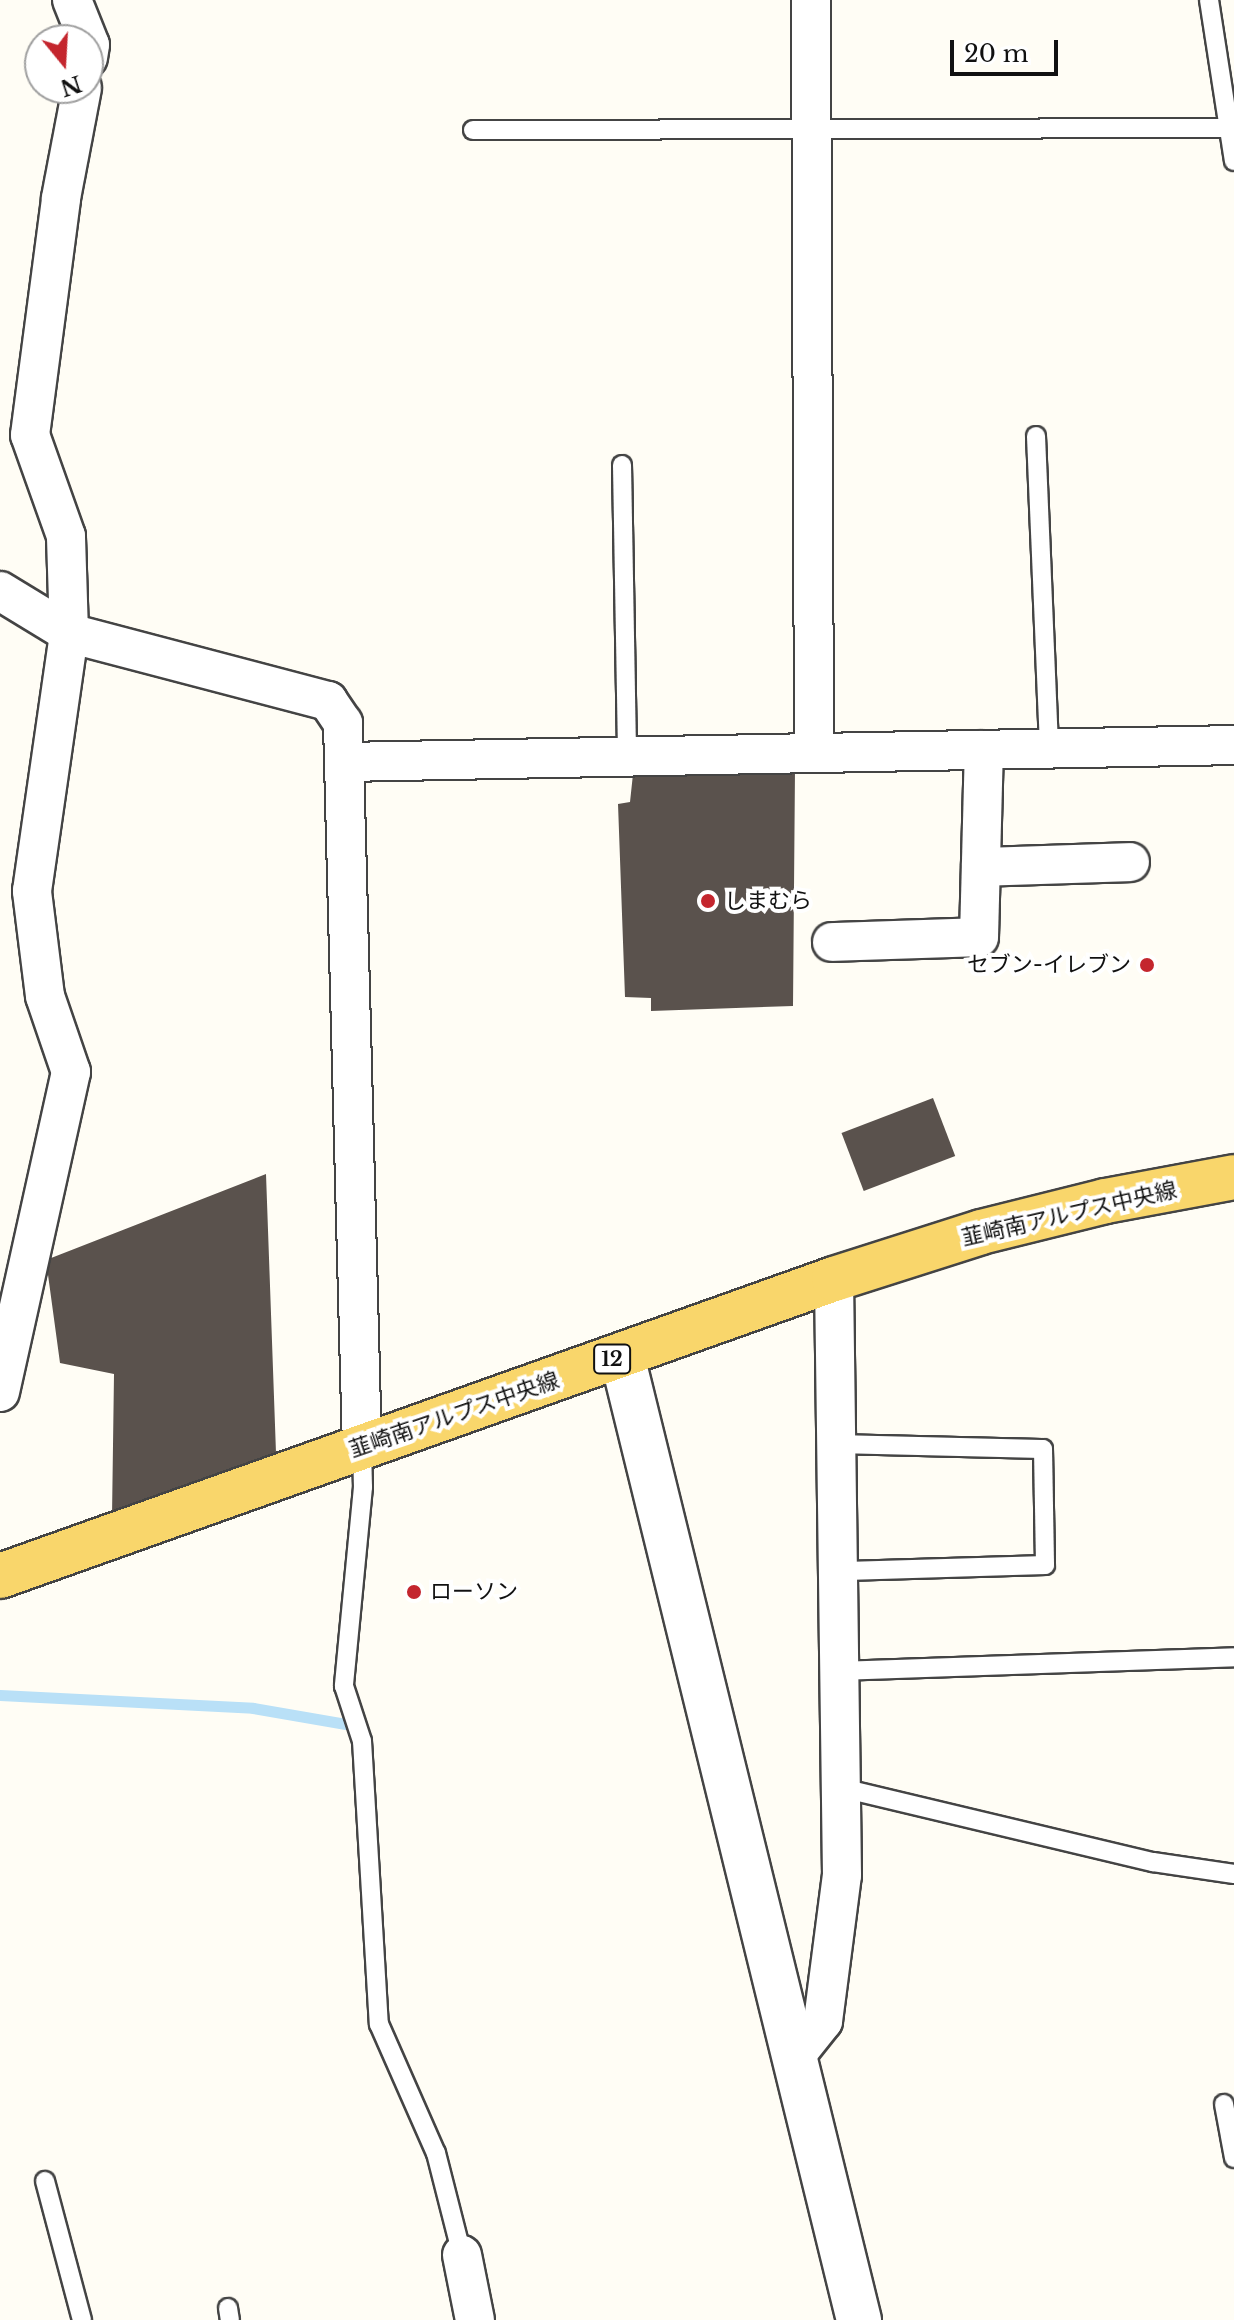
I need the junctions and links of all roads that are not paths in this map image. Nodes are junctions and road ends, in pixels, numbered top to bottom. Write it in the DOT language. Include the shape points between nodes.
graph roads {
  1 [pos="72,0"];
  2 [pos="811,0"];
  3 [pos="1209,0"];
  4 [pos="82,24"];
  5 [pos="79,104"];
  6 [pos="1229,128"];
  7 [pos="473,130"];
  8 [pos="812,132"];
  9 [pos="1234,161"];
  10 [pos="1036,436"];
  11 [pos="622,465"];
  12 [pos="0,591"];
  13 [pos="69,633"];
  14 [pos="1234,745"];
  15 [pos="1049,748"];
  16 [pos="984,750"];
  17 [pos="814,753"];
  18 [pos="627,757"];
  19 [pos="344,762"];
  20 [pos="1130,862"];
  21 [pos="981,867"];
  22 [pos="832,942"];
  23 [pos="1234,1177"];
  24 [pos="834,1279"];
  25 [pos="622,1356"];
  26 [pos="0,1392"];
  27 [pos="835,1444"];
  28 [pos="362,1447"];
  29 [pos="838,1571"];
  30 [pos="0,1576"];
  31 [pos="1234,1657"];
  32 [pos="840,1671"];
  33 [pos="842,1788"];
  34 [pos="1234,1874"];
  35 [pos="795,2056"];
  36 [pos="1224,2104"];
  37 [pos="1234,2158"];
  38 [pos="45,2181"];
  39 [pos="462,2255"];
  40 [pos="82,2320"];
  41 [pos="475,2320"];
  42 [pos="859,2320"];
  1 -- 4 [label="street"];
  2 -- 8 [label="street"];
  3 -- 6 [label="lane"];
  5 -- 13 [label="street" via="61,198 30,435 66,536"];
  6 -- 8 [label="lane"];
  6 -- 9 [label="lane"];
  7 -- 8 [label="lane"];
  8 -- 17 [label="street"];
  10 -- 15 [label="lane"];
  11 -- 18 [label="lane"];
  12 -- 13 [label="street"];
  13 -- 19 [label="street" via="328,701 343,723"];
  13 -- 26 [label="street" via="32,891 45,996 71,1072"];
  14 -- 15 [label="street"];
  15 -- 16 [label="street"];
  16 -- 17 [label="street"];
  16 -- 21 [label="street"];
  17 -- 18 [label="street"];
  18 -- 19 [label="street"];
  19 -- 28 [label="street"];
  20 -- 21 [label="street"];
  21 -- 22 [label="street" via="979,937"];
  23 -- 24 [label="main road, 韮崎南アルプス中央線 / 12" via="981,1232"];
  24 -- 25 [label="main road, 韮崎南アルプス中央線 / 12"];
  24 -- 27 [label="street"];
  25 -- 28 [label="main road, 韮崎南アルプス中央線 / 12"];
  25 -- 35 [label="street"];
  27 -- 29 [label="street"];
  27 -- 29 [label="lane" via="1043,1449 1045,1565"];
  28 -- 30 [label="main road, 韮崎南アルプス中央線 / 12"];
  28 -- 39 [label="lane" via="363,1487 344,1686 362,1741 379,2024 436,2153"];
  29 -- 32 [label="street"];
  31 -- 32 [label="lane"];
  32 -- 33 [label="street"];
  33 -- 34 [label="lane" via="1153,1862"];
  33 -- 35 [label="street" via="842,1875 823,2021"];
  35 -- 42 [label="street"];
  36 -- 37 [label="lane"];
  38 -- 40 [label="lane"];
  39 -- 41 [label="street"];
}
